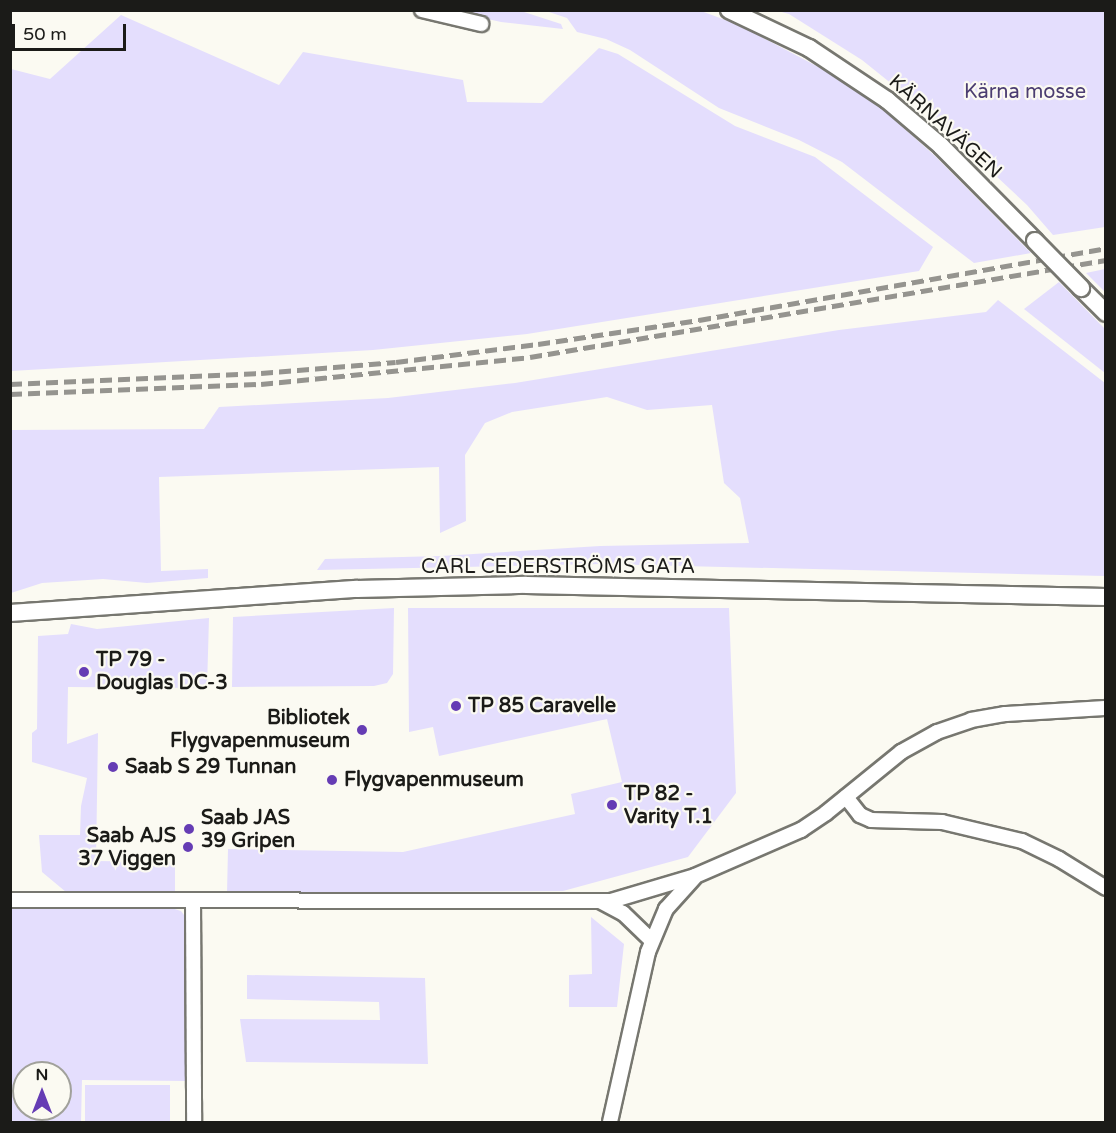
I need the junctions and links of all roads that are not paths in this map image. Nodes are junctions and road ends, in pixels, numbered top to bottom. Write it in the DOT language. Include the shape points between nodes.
graph roads {
  1 [pos="422,10"];
  2 [pos="729,10"];
  3 [pos="481,24"];
  4 [pos="1106,313"];
  5 [pos="1106,597"];
  6 [pos="10,613"];
  7 [pos="1106,708"];
  8 [pos="846,797"];
  9 [pos="695,876"];
  10 [pos="1106,888"];
  11 [pos="10,900"];
  12 [pos="600,901"];
  13 [pos="193,902"];
  14 [pos="652,941"];
  15 [pos="194,1122"];
  16 [pos="610,1122"];
  1 -- 3 [label="street"];
  2 -- 4 [label="street, KÄRNAVÄGEN, bridge" via="810,48 887,100 941,146"];
  5 -- 6 [label="street, CARL CEDERSTRÖMS GATA" via="526,585 357,589"];
  7 -- 8 [label="street" via="971,720 905,749"];
  8 -- 9 [label="street" via="801,830"];
  8 -- 10 [label="street" via="860,815 871,820 942,822 1022,841"];
  9 -- 12 [label="street"];
  9 -- 14 [label="street" via="666,909"];
  11 -- 13 [label="street"];
  12 -- 13 [label="street"];
  12 -- 14 [label="street" via="623,912"];
  13 -- 15 [label="street"];
  14 -- 16 [label="street"];
}
